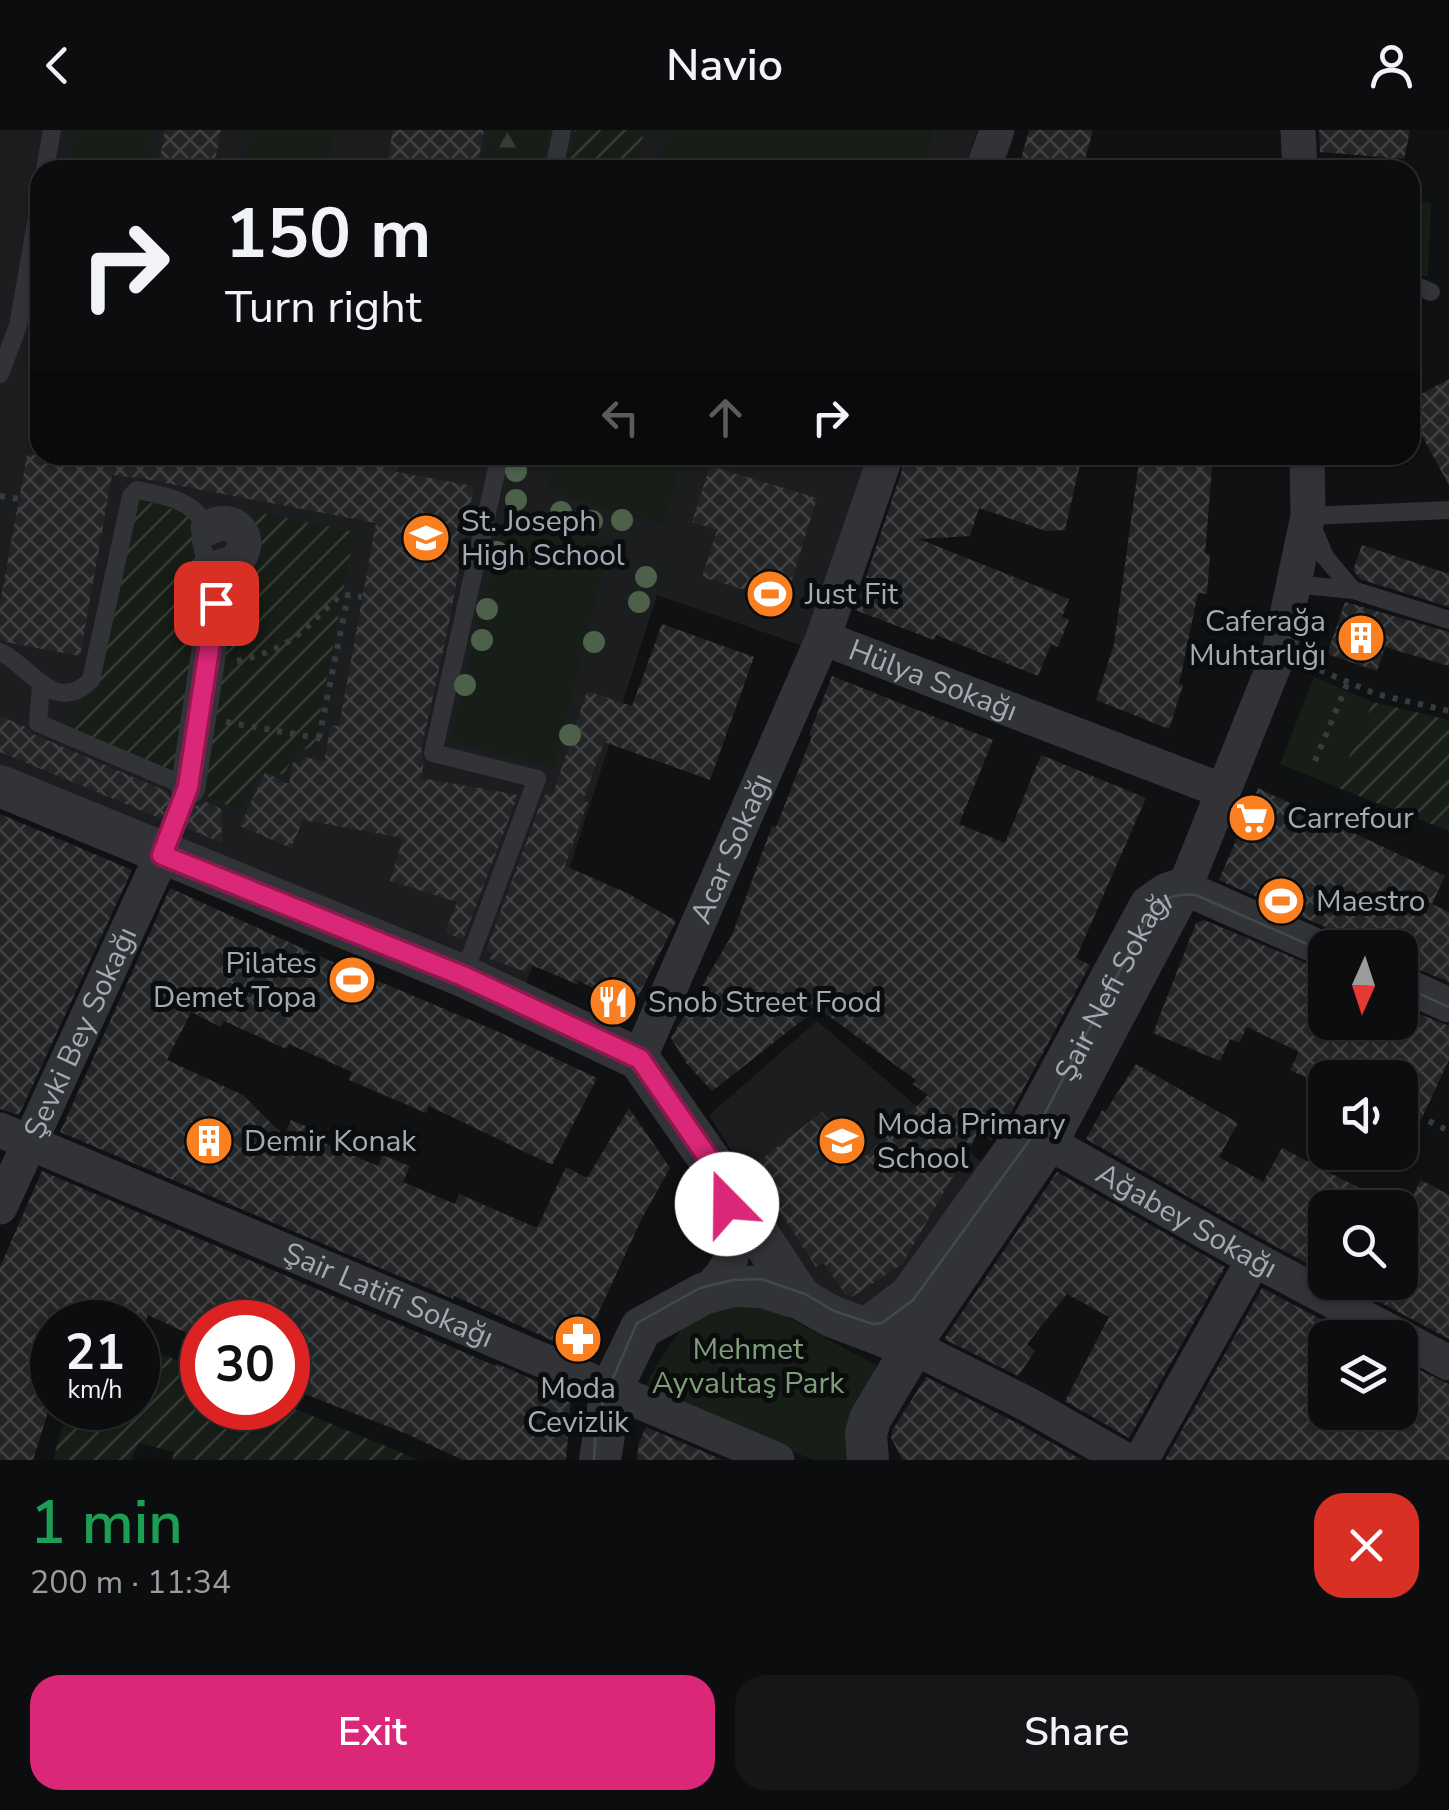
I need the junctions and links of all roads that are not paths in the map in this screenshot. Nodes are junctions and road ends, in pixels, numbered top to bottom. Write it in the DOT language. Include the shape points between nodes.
graph roads {
  1 [pos="52,130"];
  2 [pos="562,130"];
  3 [pos="997,130"];
  4 [pos="1298,130"];
  5 [pos="47,160"];
  6 [pos="556,160"];
  7 [pos="986,160"];
  8 [pos="1300,160"];
  9 [pos="30,257"];
  10 [pos="0,374"];
  11 [pos="498,465"];
  12 [pos="883,465"];
  13 [pos="1307,465"];
  14 [pos="1449,510"];
  15 [pos="1308,516"];
  16 [pos="208,528"];
  17 [pos="1294,584"];
  18 [pos="1353,590"];
  19 [pos="1449,620"];
  20 [pos="823,638"];
  21 [pos="0,652"];
  22 [pos="40,685"];
  23 [pos="0,786"];
  24 [pos="188,787"];
  25 [pos="1223,791"];
  26 [pos="162,855"];
  27 [pos="1185,888"];
  28 [pos="1308,942"];
  29 [pos="463,976"];
  30 [pos="1418,991"];
  31 [pos="1449,1005"];
  32 [pos="640,1059"];
  33 [pos="16,1136"];
  34 [pos="1040,1138"];
  35 [pos="720,1175"];
  36 [pos="0,1207"];
  37 [pos="1254,1259"];
  38 [pos="703,1294"];
  39 [pos="801,1300"];
  40 [pos="866,1328"];
  41 [pos="913,1347"];
  42 [pos="1449,1364"];
  43 [pos="611,1390"];
  44 [pos="600,1460"];
  45 [pos="777,1460"];
  46 [pos="868,1460"];
  47 [pos="1125,1460"];
  48 [pos="1141,1460"];
  1 -- 5 [label="lane"];
  2 -- 6 [label="lane"];
  3 -- 7 [label="street"];
  4 -- 8 [label="street"];
  9 -- 10 [label="lane" via="18,326"];
  11 -- 29 [label="lane" via="433,753 538,778"];
  12 -- 20 [label="street, Hülya Sokağı"];
  13 -- 15 [label="street, Şair Nefi Sokağı"];
  14 -- 15 [label="lane"];
  15 -- 17 [label="street, Şair Nefi Sokağı"];
  15 -- 18 [label="lane" via="1325,558"];
  16 -- 22 [label="lane" via="194,508 137,490 90,680 70,692"];
  16 -- 24 [label="street" via="227,522 244,536 241,556 222,566"];
  17 -- 18 [label="lane"];
  17 -- 25 [label="street, Şair Nefi Sokağı" via="1279,653"];
  18 -- 19 [label="lane"];
  20 -- 25 [label="street, Hülya Sokağı"];
  20 -- 32 [label="street, Acar Sokağı"];
  21 -- 22 [label="lane"];
  22 -- 24 [label="lane" via="38,724"];
  23 -- 26 [label="street"];
  24 -- 26 [label="lane"];
  25 -- 27 [label="street, Şair Nefi Sokağı"];
  26 -- 29 [label="street"];
  26 -- 33 [label="street, Şevki Bey Sokağı"];
  27 -- 28 [label="street"];
  27 -- 34 [label="street, Şair Nefi Sokağı" via="1150,906"];
  29 -- 32 [label="street"];
  30 -- 31 [label="street"];
  32 -- 35 [label="street"];
  33 -- 36 [label="street, Şevki Bey Sokağı"];
  33 -- 43 [label="street, Şair Latifi Sokağı"];
  34 -- 37 [label="street, Ağabey Sokağı"];
  34 -- 40 [label="street, Şair Nefi Sokağı" via="910,1296"];
  34 -- 41 [label="street, Şair Nefi Sokağı"];
  35 -- 38 [label="street" via="733,1260"];
  35 -- 39 [label="street"];
  37 -- 42 [label="street, Ağabey Sokağı"];
  37 -- 48 [label="street"];
  38 -- 39 [label="street" via="762,1287"];
  38 -- 43 [label="street" via="641,1328"];
  39 -- 40 [label="street"];
  40 -- 41 [label="street"];
  41 -- 46 [label="street" via="870,1419"];
  41 -- 47 [label="street"];
  43 -- 44 [label="street"];
  43 -- 45 [label="street, Şair Latifi Sokağı"];
}
